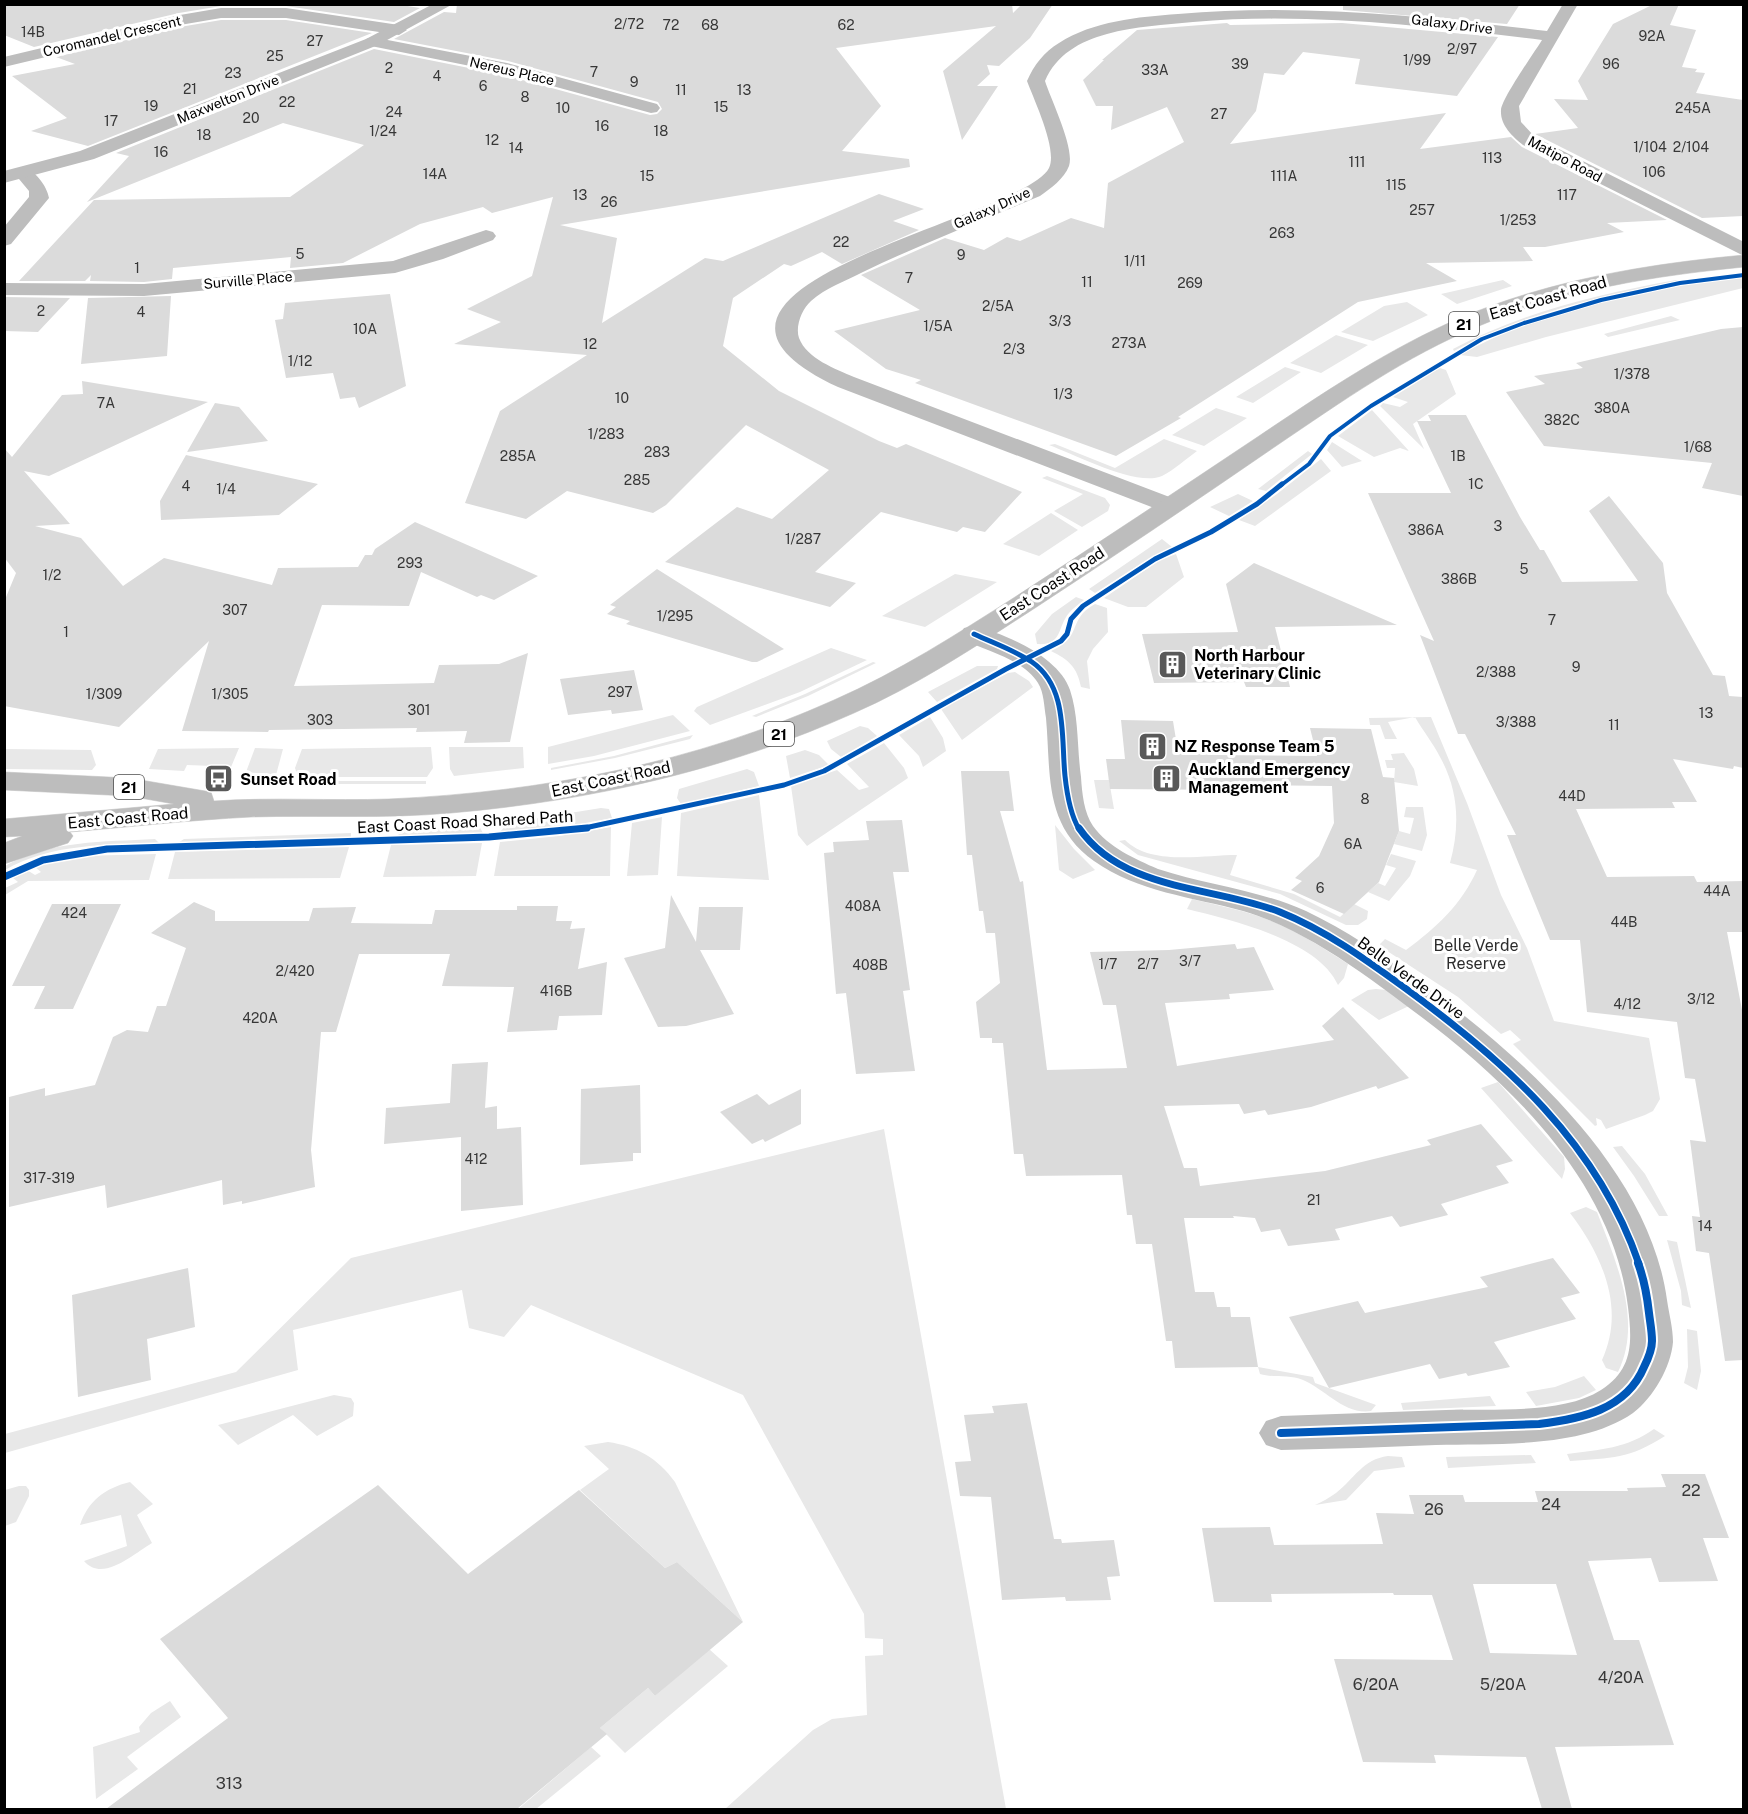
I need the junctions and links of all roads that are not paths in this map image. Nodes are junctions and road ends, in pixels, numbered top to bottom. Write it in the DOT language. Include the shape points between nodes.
graph roads {
  1 [pos="446,4"];
  2 [pos="1571,4"];
  3 [pos="399,30"];
  4 [pos="1552,36"];
  5 [pos="372,42"];
  6 [pos="4,62"];
  7 [pos="651,108"];
  8 [pos="14,175"];
  9 [pos="486,236"];
  10 [pos="4,240"];
  11 [pos="1743,250"];
  12 [pos="1743,261"];
  13 [pos="4,289"];
  14 [pos="1171,506"];
  15 [pos="974,634"];
  16 [pos="4,781"];
  17 [pos="4,797"];
  18 [pos="252,808"];
  19 [pos="137,816"];
  20 [pos="4,828"];
  21 [pos="4,855"];
  22 [pos="1281,1433"];
  1 -- 3 [label="street, Maxwelton Drive"];
  2 -- 4 [label="street, Matipo Road"];
  3 -- 5 [label="street, Maxwelton Drive"];
  3 -- 6 [label="street, Coromandel Crescent" via="286,13 221,13"];
  4 -- 11 [label="street, Matipo Road" via="1510,106 1509,116 1515,129 1529,141"];
  4 -- 14 [label="street, Galaxy Drive" via="1351,12 1260,8 1150,17 1088,34 1051,56 1036,81 1061,153 1061,164 1053,177 1033,192 822,285 801,300 788,320 788,338 799,353 814,366 846,382"];
  5 -- 7 [label="street, Nereus Place" via="507,68"];
  5 -- 8 [label="street, Maxwelton Drive" via="87,155"];
  8 -- 10 [label="street" via="38,190 39,198"];
  9 -- 13 [label="street, Surville Place" via="395,267 144,290"];
  12 -- 14 [label="street, East Coast Road / 21" via="1667,269 1589,284 1473,320 1375,370"];
  14 -- 15 [label="street, East Coast Road / 21"];
  15 -- 18 [label="street, East Coast Road / 21" via="847,706 796,728 655,771 495,800 390,808"];
  15 -- 22 [label="street, Belle Verde Drive" via="1038,667 1056,689 1069,803 1077,825 1092,844 1138,873 1277,912 1314,928 1422,999 1502,1066 1577,1145 1627,1227 1652,1309 1653,1344 1644,1373 1623,1398 1598,1413 1539,1424"];
  16 -- 18 [label="street, East Coast Road / 21" via="129,787"];
  17 -- 18 [label="street" via="123,798"];
  18 -- 19 [label="street, East Coast Road / 21"];
  19 -- 20 [label="street, East Coast Road / 21"];
  19 -- 21 [label="street" via="23,846"];
}
